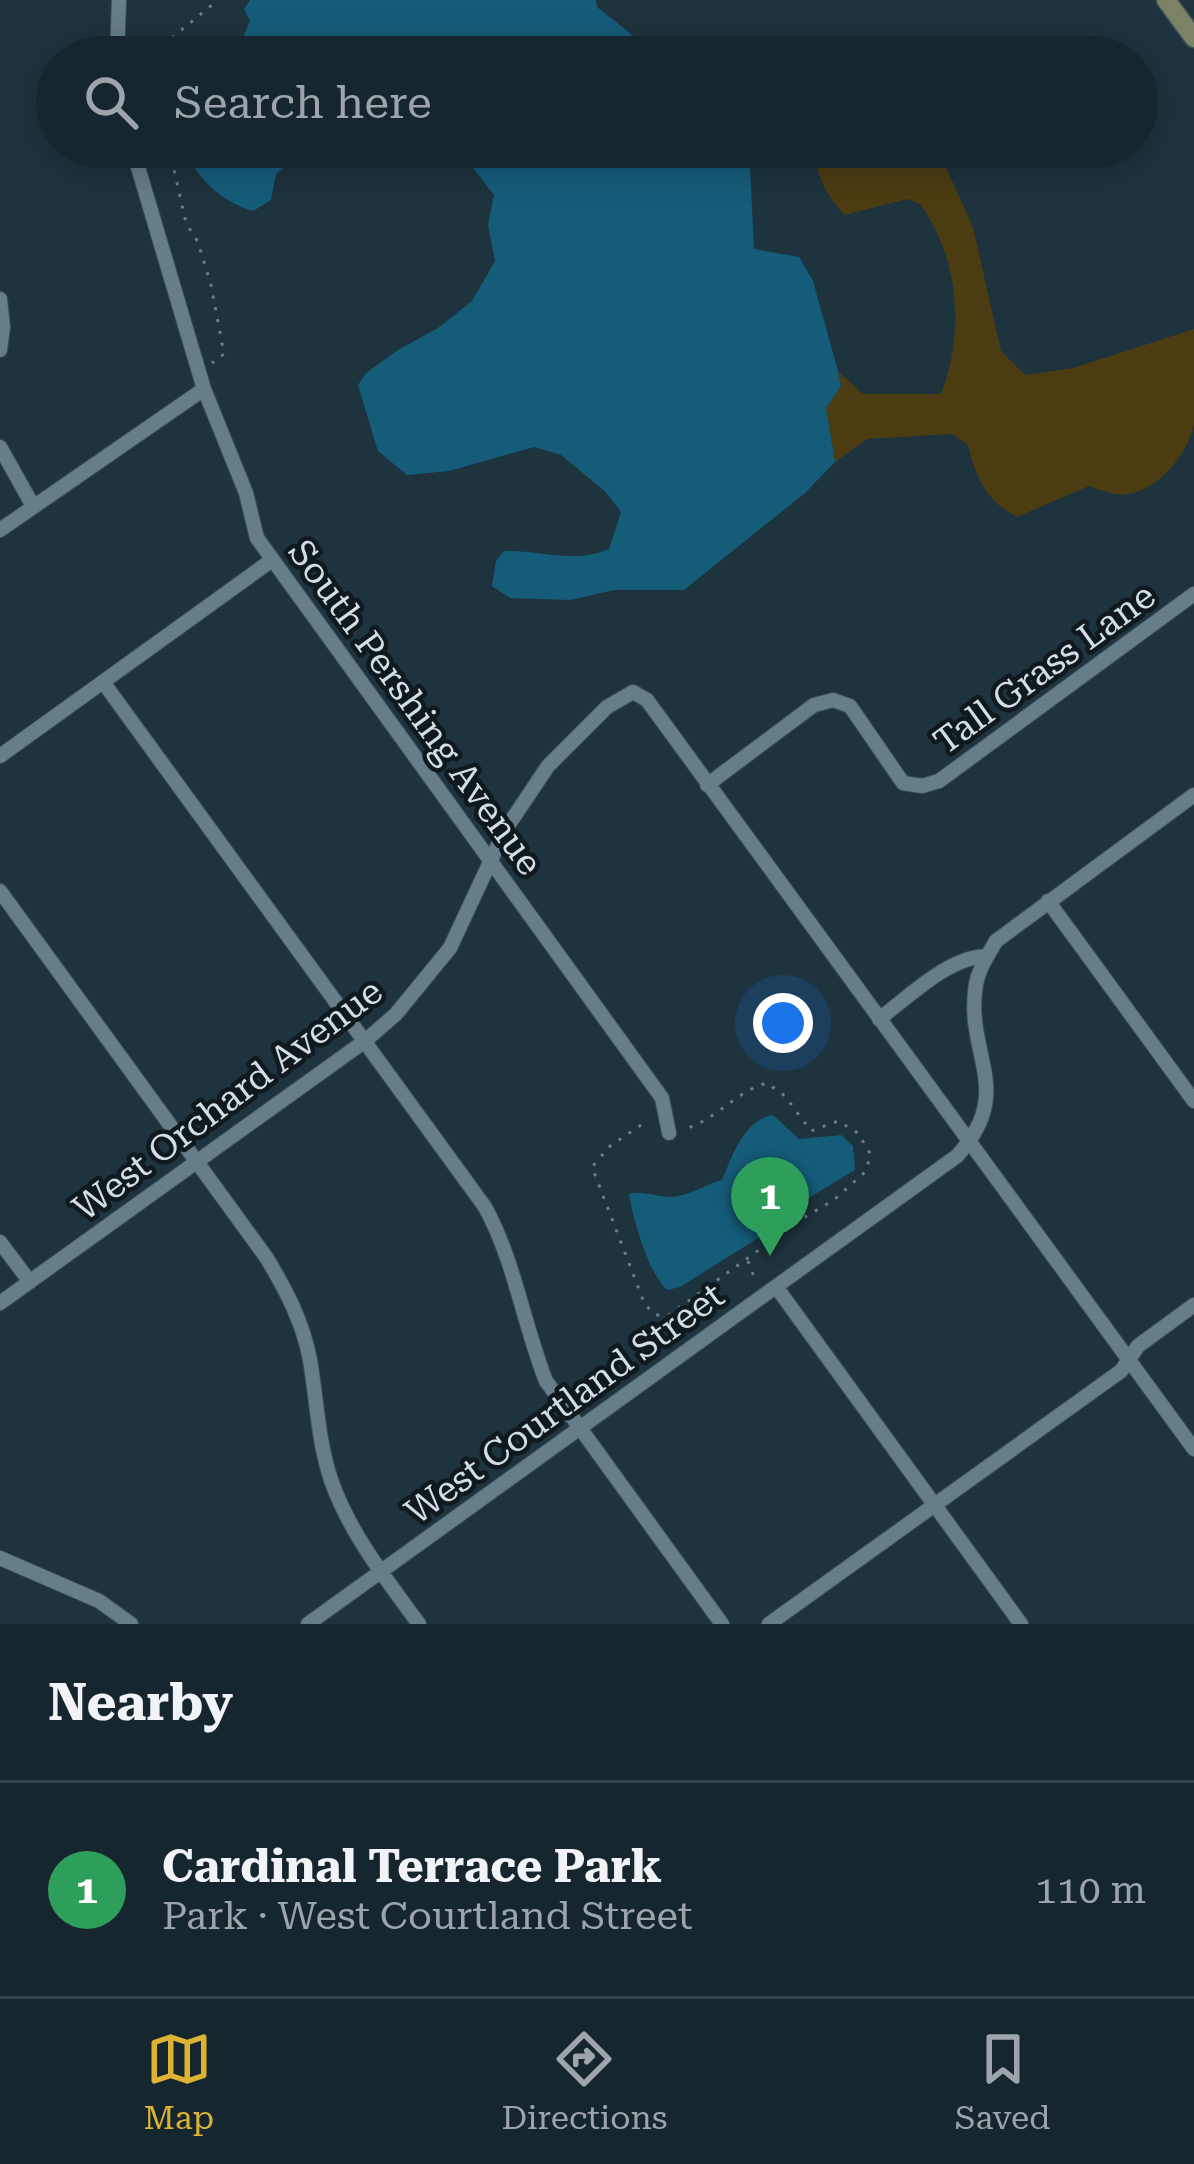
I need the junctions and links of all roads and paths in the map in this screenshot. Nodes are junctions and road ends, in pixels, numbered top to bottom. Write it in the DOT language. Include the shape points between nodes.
graph roads {
  1 [pos="119,0"];
  2 [pos="218,0"];
  3 [pos="1166,0"];
  4 [pos="118,36"];
  5 [pos="175,36"];
  6 [pos="1194,38"];
  7 [pos="138,168"];
  8 [pos="174,168"];
  9 [pos="0,299"];
  10 [pos="0,350"];
  11 [pos="208,364"];
  12 [pos="204,388"];
  13 [pos="0,447"];
  14 [pos="33,506"];
  15 [pos="0,530"];
  16 [pos="272,560"];
  17 [pos="1194,594"];
  18 [pos="103,682"];
  19 [pos="0,756"];
  20 [pos="707,785"];
  21 [pos="1194,795"];
  22 [pos="491,862"];
  23 [pos="0,891"];
  24 [pos="1048,901"];
  25 [pos="987,956"];
  26 [pos="879,1018"];
  27 [pos="365,1041"];
  28 [pos="1194,1101"];
  29 [pos="641,1125"];
  30 [pos="669,1133"];
  31 [pos="970,1143"];
  32 [pos="197,1162"];
  33 [pos="0,1241"];
  34 [pos="748,1259"];
  35 [pos="755,1280"];
  36 [pos="30,1282"];
  37 [pos="777,1288"];
  38 [pos="0,1304"];
  39 [pos="1194,1306"];
  40 [pos="1128,1359"];
  41 [pos="578,1429"];
  42 [pos="1194,1449"];
  43 [pos="934,1505"];
  44 [pos="0,1558"];
  45 [pos="381,1571"];
  46 [pos="131,1624"];
  47 [pos="308,1624"];
  48 [pos="419,1624"];
  49 [pos="722,1624"];
  50 [pos="769,1624"];
  51 [pos="1021,1624"];
  1 -- 4 [label="street"];
  2 -- 5 [label="path"];
  3 -- 6 [label="main road"];
  7 -- 12 [label="street, South Pershing Avenue"];
  8 -- 11 [label="path" via="221,329 223,359"];
  9 -- 10 [label="street"];
  12 -- 14 [label="street"];
  12 -- 16 [label="street, South Pershing Avenue"];
  13 -- 14 [label="street"];
  14 -- 15 [label="street"];
  16 -- 18 [label="street"];
  16 -- 22 [label="street, South Pershing Avenue"];
  17 -- 20 [label="street, Tall Grass Lane" via="940,782 903,782 850,706 832,700"];
  18 -- 19 [label="street"];
  18 -- 27 [label="street"];
  20 -- 22 [label="street, West Orchard Avenue" via="633,692 548,766"];
  20 -- 26 [label="street"];
  21 -- 24 [label="street"];
  22 -- 27 [label="street, West Orchard Avenue" via="434,972"];
  22 -- 30 [label="street, South Pershing Avenue" via="662,1098"];
  23 -- 32 [label="street"];
  24 -- 25 [label="street"];
  24 -- 28 [label="street"];
  25 -- 26 [label="street" via="943,972"];
  25 -- 31 [label="street" via="975,1000 987,1109"];
  26 -- 31 [label="street"];
  27 -- 32 [label="street, West Orchard Avenue"];
  27 -- 41 [label="street" via="485,1207 546,1381"];
  29 -- 34 [label="path" via="592,1167 645,1305 669,1315"];
  30 -- 34 [label="path" via="700,1125 767,1083 811,1131 838,1120 872,1155 834,1200"];
  31 -- 37 [label="street, West Courtland Street"];
  31 -- 40 [label="street"];
  32 -- 36 [label="street, West Orchard Avenue"];
  32 -- 45 [label="street" via="288,1294 310,1360 331,1480"];
  33 -- 36 [label="street"];
  34 -- 35 [label="path"];
  36 -- 38 [label="street, West Orchard Avenue"];
  37 -- 41 [label="street, West Courtland Street"];
  37 -- 43 [label="street"];
  39 -- 40 [label="street"];
  40 -- 42 [label="street"];
  40 -- 43 [label="street"];
  41 -- 45 [label="street, West Courtland Street"];
  41 -- 49 [label="street"];
  43 -- 50 [label="street"];
  43 -- 51 [label="street"];
  44 -- 46 [label="street" via="99,1601"];
  45 -- 47 [label="street, West Courtland Street"];
  45 -- 48 [label="street"];
}
